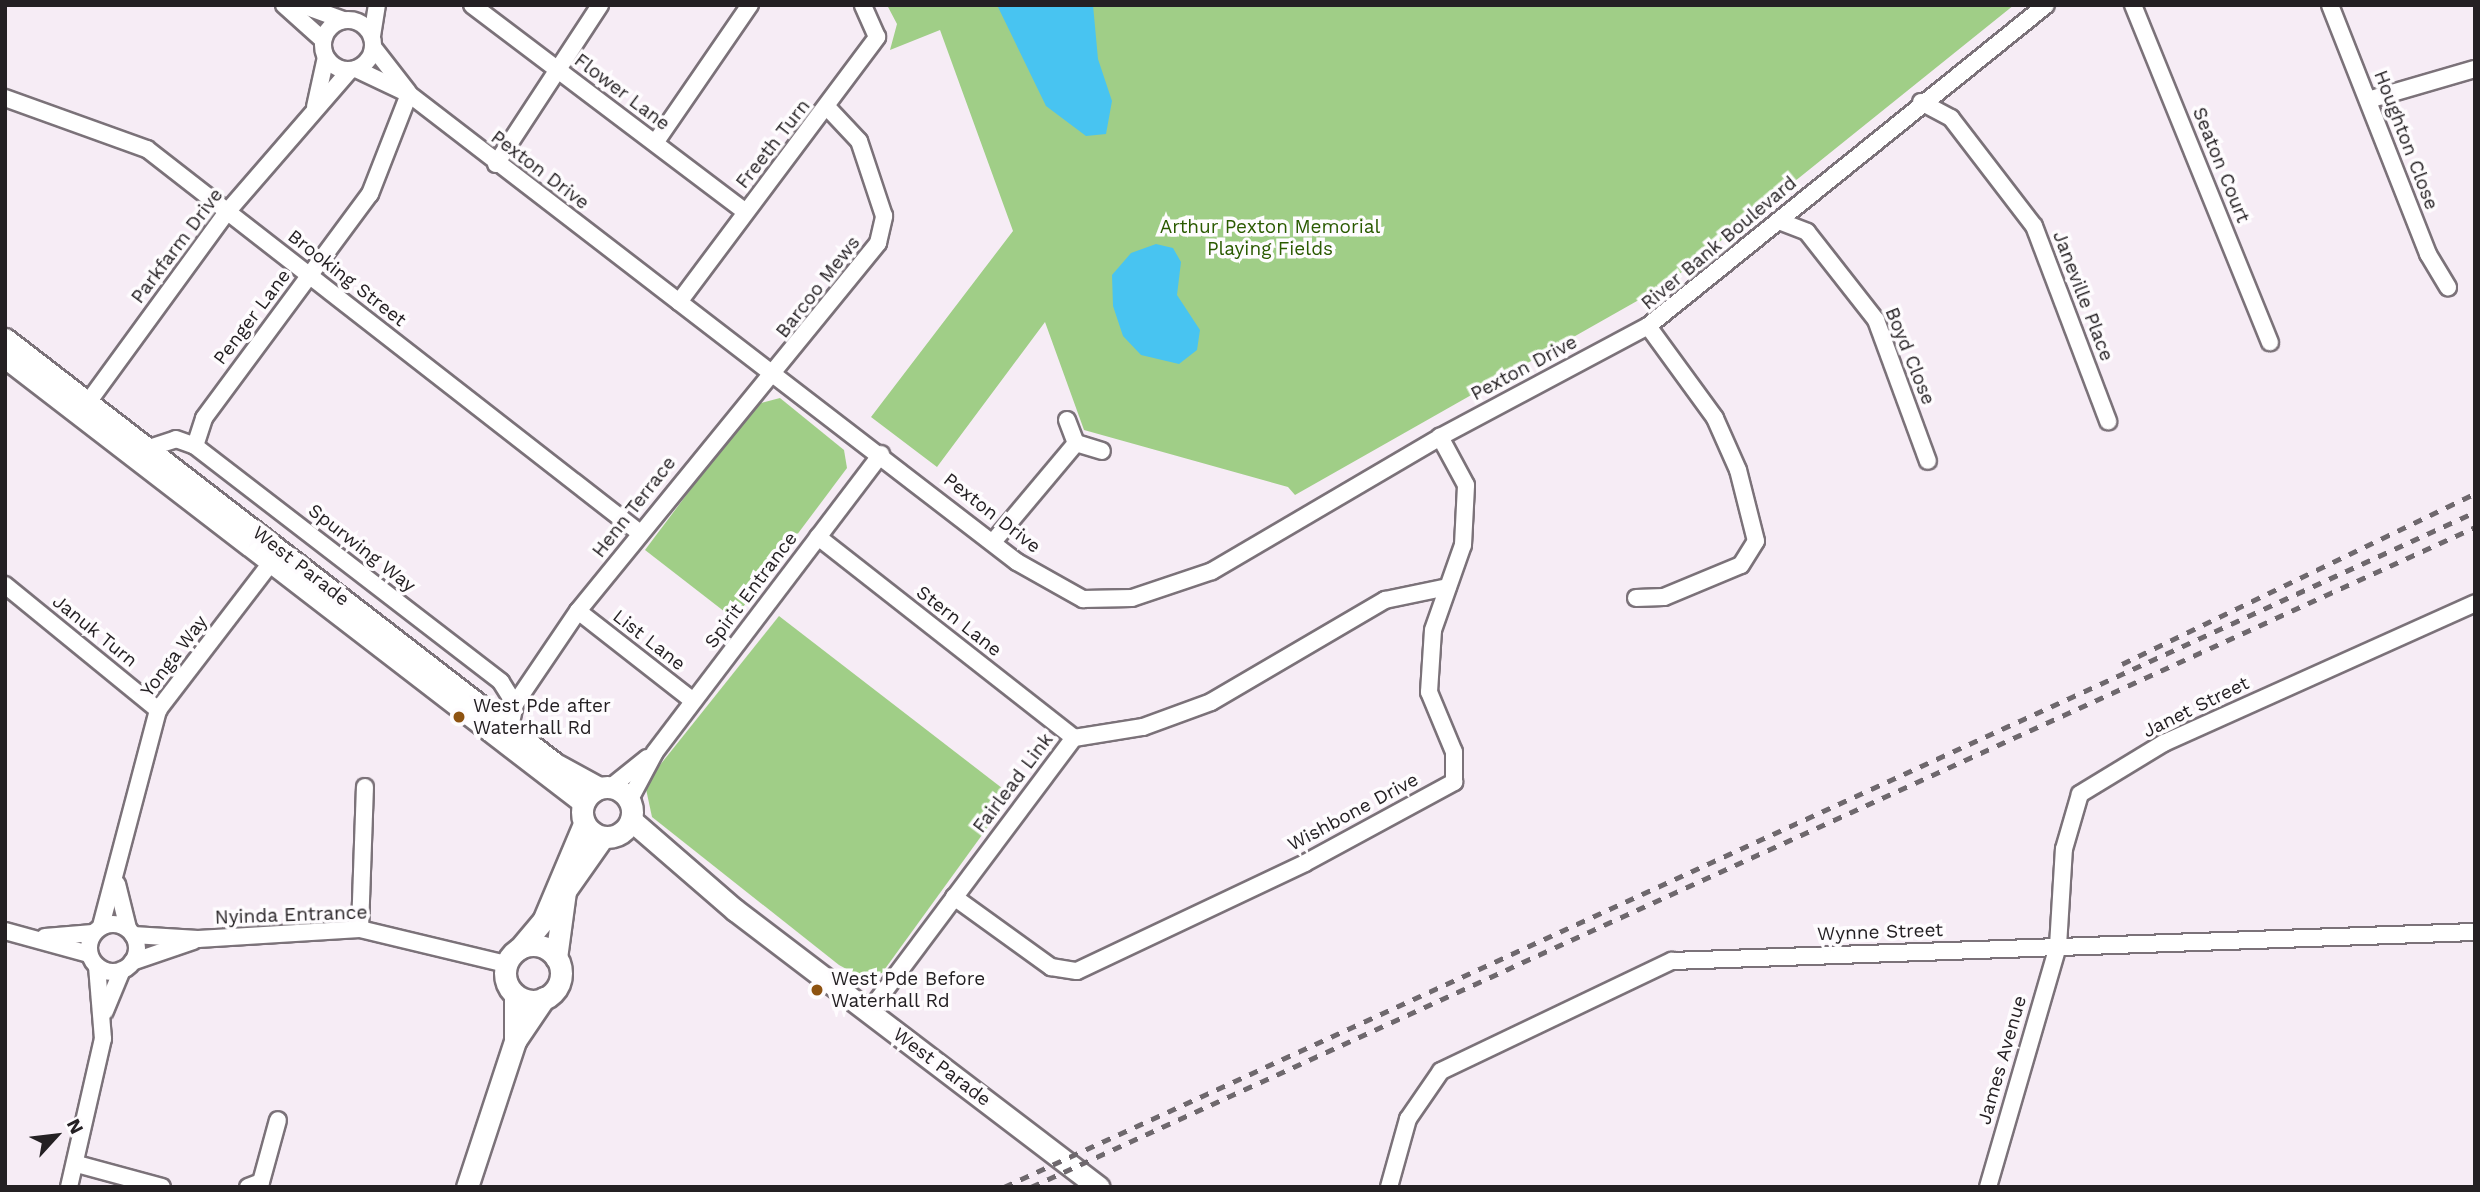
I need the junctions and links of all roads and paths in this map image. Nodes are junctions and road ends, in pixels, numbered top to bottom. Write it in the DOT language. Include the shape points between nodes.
graph roads {
  1 [pos="284,5"];
  2 [pos="302,5"];
  3 [pos="359,5"];
  4 [pos="377,5"];
  5 [pos="600,5"];
  6 [pos="750,5"];
  7 [pos="863,5"];
  8 [pos="2046,5"];
  9 [pos="2133,5"];
  10 [pos="2330,5"];
  11 [pos="478,7"];
  12 [pos="346,20"];
  13 [pos="323,40"];
  14 [pos="372,41"];
  15 [pos="326,57"];
  16 [pos="353,69"];
  17 [pos="2475,69"];
  18 [pos="559,71"];
  19 [pos="409,94"];
  20 [pos="5,98"];
  21 [pos="2368,100"];
  22 [pos="1921,102"];
  23 [pos="828,108"];
  24 [pos="314,109"];
  25 [pos="655,143"];
  26 [pos="496,164"];
  27 [pos="227,212"];
  28 [pos="746,212"];
  29 [pos="1779,221"];
  30 [pos="309,276"];
  31 [pos="2448,287"];
  32 [pos="679,302"];
  33 [pos="1648,326"];
  34 [pos="5,339"];
  35 [pos="2270,341"];
  36 [pos="5,357"];
  37 [pos="769,371"];
  38 [pos="84,407"];
  39 [pos="204,418"];
  40 [pos="1067,420"];
  41 [pos="2108,421"];
  42 [pos="1440,437"];
  43 [pos="177,439"];
  44 [pos="1076,443"];
  45 [pos="195,446"];
  46 [pos="149,448"];
  47 [pos="1102,451"];
  48 [pos="881,454"];
  49 [pos="1928,461"];
  50 [pos="640,533"];
  51 [pos="818,537"];
  52 [pos="993,542"];
  53 [pos="276,557"];
  54 [pos="5,585"];
  55 [pos="1448,587"];
  56 [pos="1636,598"];
  57 [pos="2475,603"];
  58 [pos="578,611"];
  59 [pos="534,669"];
  60 [pos="501,682"];
  61 [pos="693,701"];
  62 [pos="515,704"];
  63 [pos="158,710"];
  64 [pos="510,728"];
  65 [pos="1074,738"];
  66 [pos="654,752"];
  67 [pos="365,787"];
  68 [pos="598,793"];
  69 [pos="621,823"];
  70 [pos="584,824"];
  71 [pos="117,884"];
  72 [pos="954,897"];
  73 [pos="97,929"];
  74 [pos="360,929"];
  75 [pos="5,931"];
  76 [pos="131,932"];
  77 [pos="2475,932"];
  78 [pos="36,938"];
  79 [pos="198,939"];
  80 [pos="2058,946"];
  81 [pos="513,956"];
  82 [pos="556,958"];
  83 [pos="93,960"];
  84 [pos="127,966"];
  85 [pos="515,995"];
  86 [pos="544,998"];
  87 [pos="104,1013"];
  88 [pos="868,1013"];
  89 [pos="515,1041"];
  90 [pos="278,1120"];
  91 [pos="77,1164"];
  92 [pos="69,1187"];
  93 [pos="162,1187"];
  94 [pos="248,1187"];
  95 [pos="467,1187"];
  96 [pos="1098,1187"];
  97 [pos="1389,1187"];
  98 [pos="1987,1187"];
  1 -- 13 [label="street"];
  2 -- 12 [label="street"];
  3 -- 12 [label="street"];
  4 -- 14 [label="street, Parkfarm Drive"];
  5 -- 18 [label="street"];
  6 -- 25 [label="street"];
  7 -- 23 [label="street, Freeth Turn" via="877,37"];
  8 -- 22 [label="street, River Bank Boulevard"];
  9 -- 35 [label="street, Seaton Court"];
  10 -- 21 [label="street, Houghton Close"];
  11 -- 18 [label="street, Flower Lane"];
  12 -- 13 [label="street"];
  12 -- 14 [label="street"];
  13 -- 15 [label="street, Parkfarm Drive"];
  14 -- 16 [label="street, Parkfarm Drive"];
  14 -- 19 [label="street, Pexton Drive"];
  15 -- 16 [label="street"];
  15 -- 24 [label="street, Parkfarm Drive"];
  16 -- 19 [label="street, Pexton Drive"];
  16 -- 24 [label="street, Parkfarm Drive"];
  17 -- 21 [label="street"];
  18 -- 25 [label="street, Flower Lane"];
  18 -- 26 [label="street"];
  19 -- 26 [label="street, Pexton Drive"];
  19 -- 30 [label="street, Penger Lane" via="370,194"];
  20 -- 27 [label="street, Brooking Street" via="147,149"];
  21 -- 31 [label="street, Houghton Close" via="2428,254"];
  22 -- 29 [label="street, River Bank Boulevard"];
  22 -- 41 [label="street, Janeville Place" via="1951,118 2034,226"];
  23 -- 28 [label="street, Freeth Turn"];
  23 -- 37 [label="street, Barcoo Mews" via="859,141 884,229 787,361"];
  24 -- 27 [label="street, Parkfarm Drive"];
  25 -- 28 [label="street, Flower Lane"];
  26 -- 32 [label="street, Pexton Drive"];
  27 -- 30 [label="street, Brooking Street"];
  27 -- 38 [label="street, Parkfarm Drive"];
  28 -- 32 [label="street, Freeth Turn"];
  29 -- 33 [label="street, River Bank Boulevard"];
  29 -- 49 [label="street, Boyd Close" via="1807,232 1876,320"];
  30 -- 39 [label="street, Penger Lane"];
  30 -- 50 [label="street, Brooking Street"];
  32 -- 37 [label="street, Pexton Drive"];
  33 -- 42 [label="street, Pexton Drive"];
  33 -- 56 [label="street, River Bank Boulevard" via="1715,418 1738,470 1756,541 1741,565 1664,597"];
  34 -- 38 [label="street, West Parade"];
  36 -- 38 [label="street, West Parade"];
  37 -- 48 [label="street, Pexton Drive"];
  37 -- 50 [label="street, Henn Terrace"];
  38 -- 46 [label="street, West Parade"];
  38 -- 53 [label="street, West Parade"];
  39 -- 43 [label="street, Penger Lane"];
  39 -- 45 [label="street, Penger Lane"];
  40 -- 44 [label="street"];
  42 -- 52 [label="street, Pexton Drive" via="1212,572 1132,598 1083,599"];
  42 -- 55 [label="street, Wishbone Drive" via="1466,485 1463,545"];
  43 -- 45 [label="street, Spurwing Way"];
  43 -- 46 [label="street"];
  44 -- 47 [label="street"];
  44 -- 52 [label="street"];
  45 -- 60 [label="street, Spurwing Way"];
  46 -- 53 [label="street, West Parade"];
  48 -- 51 [label="street, Spirit Entrance"];
  48 -- 52 [label="street, Pexton Drive"];
  50 -- 58 [label="street, Henn Terrace"];
  51 -- 61 [label="street, Spirit Entrance"];
  51 -- 65 [label="street, Stern Lane"];
  53 -- 63 [label="street, Yonga Way"];
  53 -- 64 [label="street, West Parade"];
  53 -- 68 [label="street, West Parade"];
  54 -- 63 [label="street, Januk Turn"];
  55 -- 65 [label="street, Fairlead Link" via="1385,600 1210,702 1143,727"];
  55 -- 72 [label="street, Wishbone Drive" via="1433,630 1429,692 1454,752 1454,782 1305,863 1077,971 1051,967"];
  57 -- 80 [label="street, Janet Street" via="2164,743 2080,794 2064,849"];
  58 -- 59 [label="street, Henn Terrace"];
  58 -- 61 [label="street, List Lane"];
  59 -- 60 [label="street"];
  59 -- 62 [label="street, Henn Terrace"];
  60 -- 62 [label="street, Spurwing Way"];
  61 -- 66 [label="street, Spirit Entrance"];
  62 -- 64 [label="street"];
  63 -- 71 [label="street, Yonga Way" via="129,809"];
  64 -- 68 [label="street, West Parade"];
  65 -- 72 [label="street, Fairlead Link"];
  66 -- 68 [label="street, Spirit Entrance"];
  66 -- 69 [label="street, Spirit Entrance"];
  67 -- 74 [label="street"];
  68 -- 69 [label="street"];
  68 -- 70 [label="street"];
  69 -- 70 [label="street"];
  69 -- 82 [label="street" via="565,891"];
  69 -- 88 [label="street, West Parade"];
  70 -- 81 [label="street" via="543,921"];
  71 -- 73 [label="street, Yonga Way"];
  71 -- 76 [label="street, Yonga Way"];
  72 -- 88 [label="street, Fairlead Link"];
  73 -- 76 [label="street, Nyinda Entrance"];
  73 -- 78 [label="street, Nyinda Entrance"];
  73 -- 83 [label="street, Yonga Way"];
  74 -- 79 [label="street, Nyinda Entrance"];
  74 -- 81 [label="street, Nyinda Entrance"];
  75 -- 78 [label="street"];
  76 -- 79 [label="street, Nyinda Entrance"];
  76 -- 84 [label="street, Yonga Way"];
  77 -- 80 [label="street, Wynne Street"];
  78 -- 83 [label="street"];
  79 -- 84 [label="street, Nyinda Entrance"];
  80 -- 97 [label="street, Wynne Street" via="1672,961 1441,1071 1409,1119"];
  80 -- 98 [label="street, James Avenue"];
  81 -- 82 [label="street" via="544,947"];
  81 -- 85 [label="street"];
  82 -- 86 [label="street" via="559,982"];
  83 -- 84 [label="street"];
  83 -- 87 [label="street, Yonga Way"];
  84 -- 87 [label="street, Yonga Way"];
  85 -- 86 [label="street"];
  85 -- 89 [label="street"];
  86 -- 89 [label="street"];
  87 -- 91 [label="street"];
  88 -- 96 [label="street, West Parade"];
  89 -- 95 [label="street"];
  90 -- 94 [label="street" via="261,1182"];
  91 -- 92 [label="street"];
  91 -- 93 [label="street"];
}
